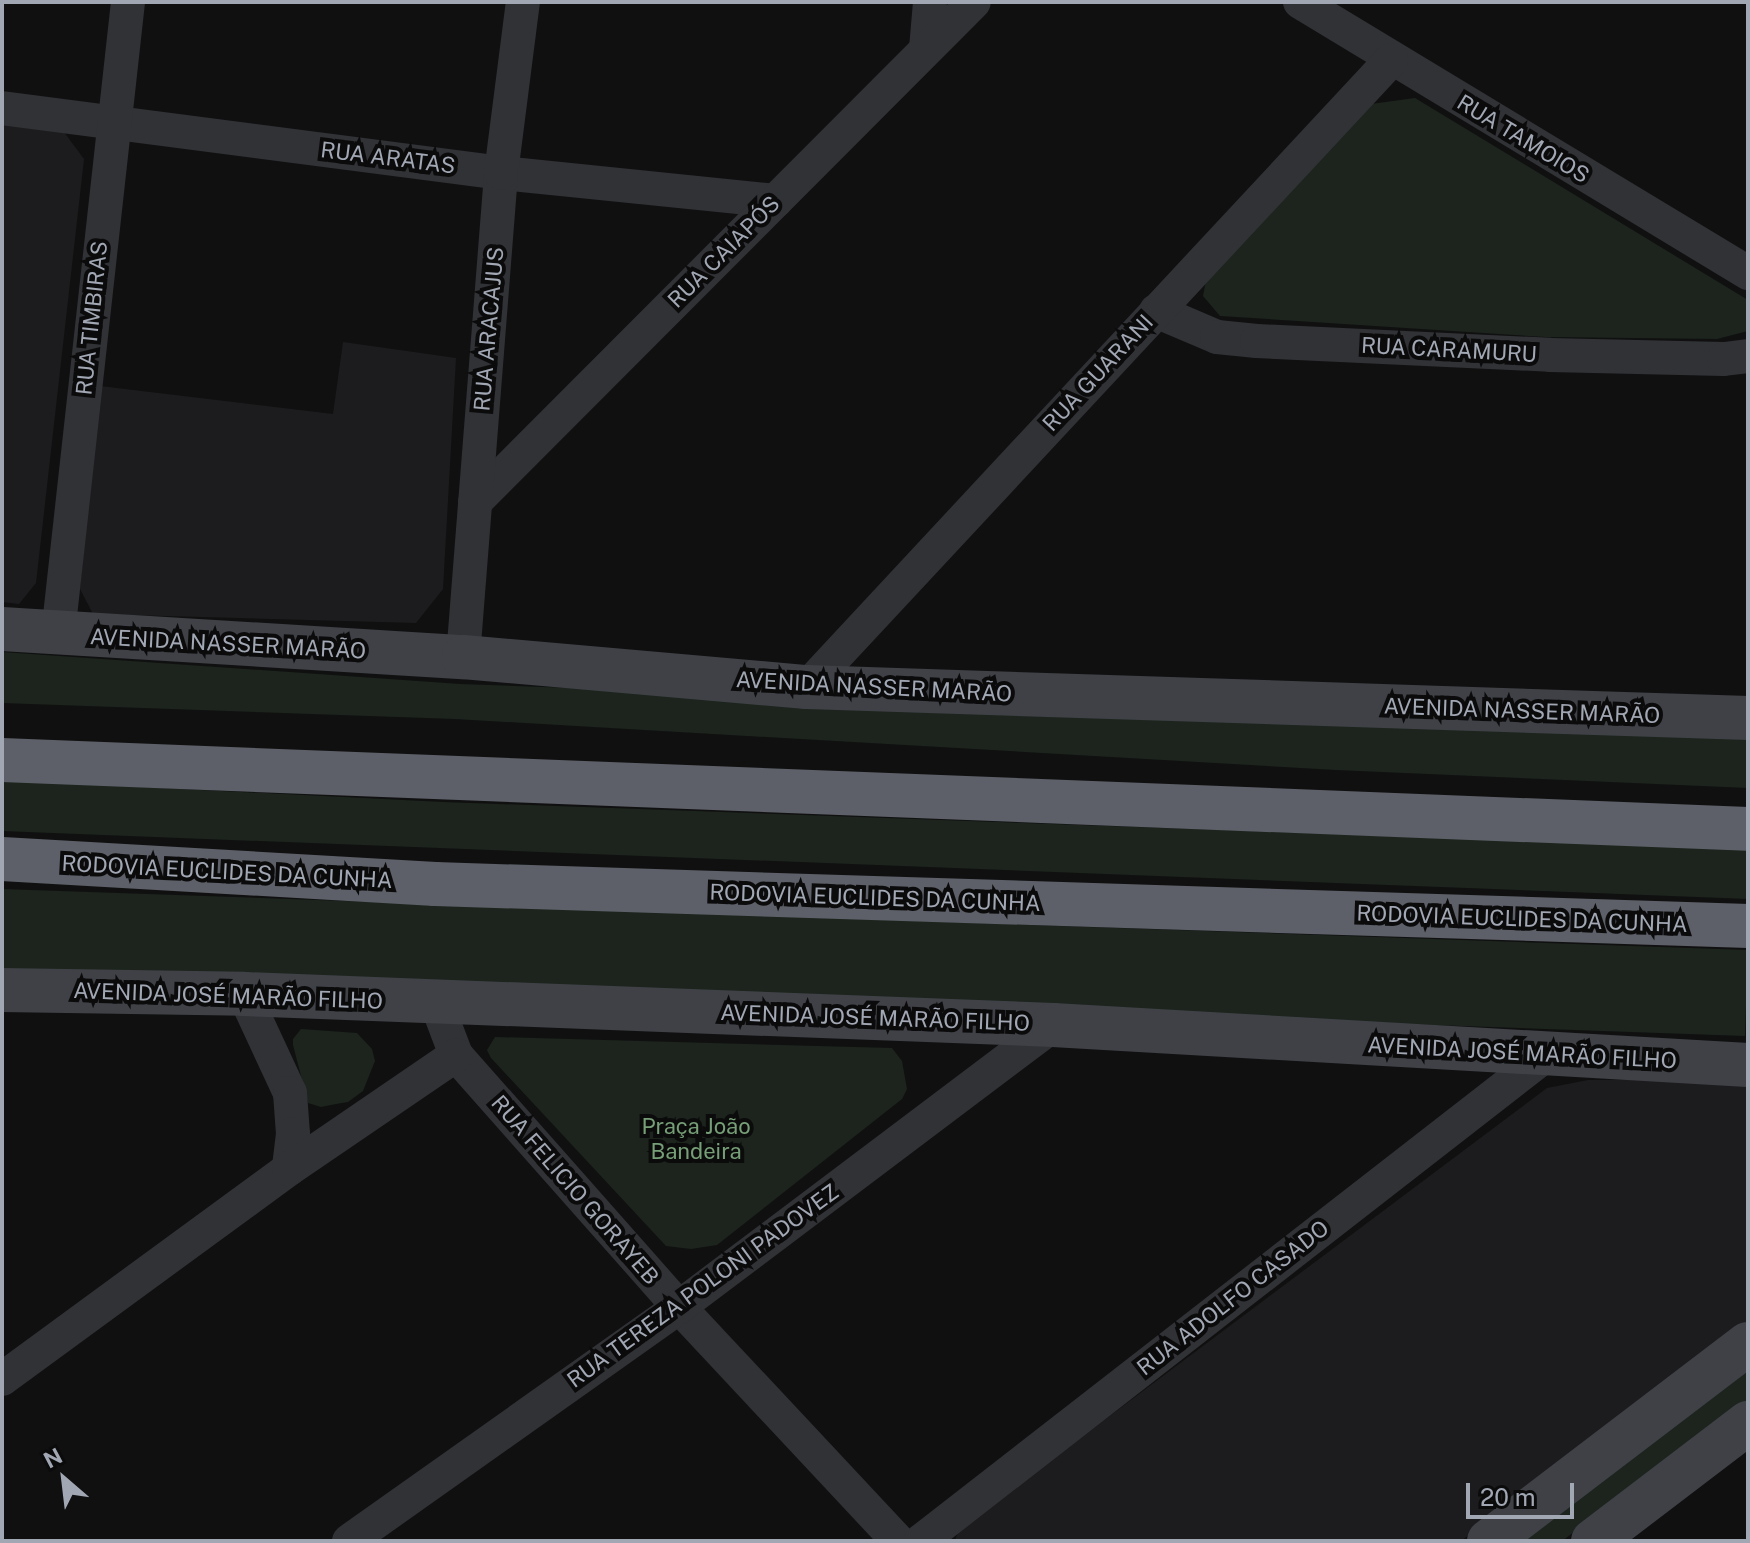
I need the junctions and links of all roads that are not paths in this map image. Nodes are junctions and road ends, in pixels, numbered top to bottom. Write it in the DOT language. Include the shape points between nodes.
graph roads {
  1 [pos="128,2"];
  2 [pos="523,2"];
  3 [pos="930,2"];
  4 [pos="974,2"];
  5 [pos="1300,2"];
  6 [pos="926,49"];
  7 [pos="1391,60"];
  8 [pos="2,108"];
  9 [pos="113,122"];
  10 [pos="501,173"];
  11 [pos="776,201"];
  12 [pos="1748,273"];
  13 [pos="1156,311"];
  14 [pos="1748,356"];
  15 [pos="475,502"];
  16 [pos="2,629"];
  17 [pos="58,634"];
  18 [pos="463,657"];
  19 [pos="807,687"];
  20 [pos="1748,718"];
  21 [pos="2,760"];
  22 [pos="1748,829"];
  23 [pos="2,859"];
  24 [pos="1748,926"];
  25 [pos="2,990"];
  26 [pos="244,994"];
  27 [pos="436,1002"];
  28 [pos="1053,1025"];
  29 [pos="456,1055"];
  30 [pos="1546,1055"];
  31 [pos="1748,1065"];
  32 [pos="289,1169"];
  33 [pos="679,1307"];
  34 [pos="1748,1344"];
  35 [pos="2,1379"];
  36 [pos="1748,1423"];
  37 [pos="349,1541"];
  38 [pos="898,1541"];
  39 [pos="921,1541"];
  40 [pos="1489,1541"];
  41 [pos="1593,1541"];
  1 -- 9 [label="street, RUA TIMBIRAS"];
  2 -- 10 [label="street, RUA ARACAJUS"];
  3 -- 6 [label="street"];
  4 -- 6 [label="street, RUA CAIAPÓS"];
  5 -- 7 [label="street, RUA TAMOIOS"];
  6 -- 11 [label="street, RUA CAIAPÓS"];
  7 -- 12 [label="street, RUA TAMOIOS"];
  7 -- 13 [label="street, RUA GUARANI"];
  8 -- 9 [label="street, RUA ARATAS"];
  9 -- 10 [label="street, RUA ARATAS"];
  9 -- 17 [label="street, RUA TIMBIRAS"];
  10 -- 11 [label="street, RUA ARATAS"];
  10 -- 15 [label="street, RUA ARACAJUS"];
  11 -- 15 [label="street, RUA CAIAPÓS"];
  13 -- 14 [label="street, RUA CARAMURU" via="1217,337 1257,341 1550,355"];
  13 -- 19 [label="street, RUA GUARANI"];
  15 -- 18 [label="street, RUA ARACAJUS"];
  16 -- 17 [label="main road, AVENIDA NASSER MARÃO"];
  17 -- 18 [label="main road, AVENIDA NASSER MARÃO"];
  18 -- 19 [label="main road, AVENIDA NASSER MARÃO"];
  19 -- 20 [label="main road, AVENIDA NASSER MARÃO"];
  21 -- 22 [label="highway"];
  23 -- 24 [label="highway, RODOVIA EUCLIDES DA CUNHA" via="435,884"];
  25 -- 26 [label="main road, AVENIDA JOSÉ MARÃO FILHO"];
  26 -- 27 [label="main road, AVENIDA JOSÉ MARÃO FILHO"];
  26 -- 32 [label="street" via="290,1093"];
  27 -- 28 [label="main road, AVENIDA JOSÉ MARÃO FILHO"];
  27 -- 29 [label="street, RUA FELICIO GORAYEB"];
  28 -- 30 [label="main road, AVENIDA JOSÉ MARÃO FILHO"];
  28 -- 33 [label="street, RUA TEREZA POLONI PADOVEZ"];
  29 -- 32 [label="street"];
  29 -- 33 [label="street, RUA FELICIO GORAYEB"];
  30 -- 31 [label="main road, AVENIDA JOSÉ MARÃO FILHO"];
  30 -- 39 [label="street, RUA ADOLFO CASADO"];
  32 -- 35 [label="street"];
  33 -- 37 [label="street, RUA TEREZA POLONI PADOVEZ"];
  33 -- 38 [label="street, RUA FELICIO GORAYEB"];
  34 -- 40 [label="main road"];
  36 -- 41 [label="main road"];
}
